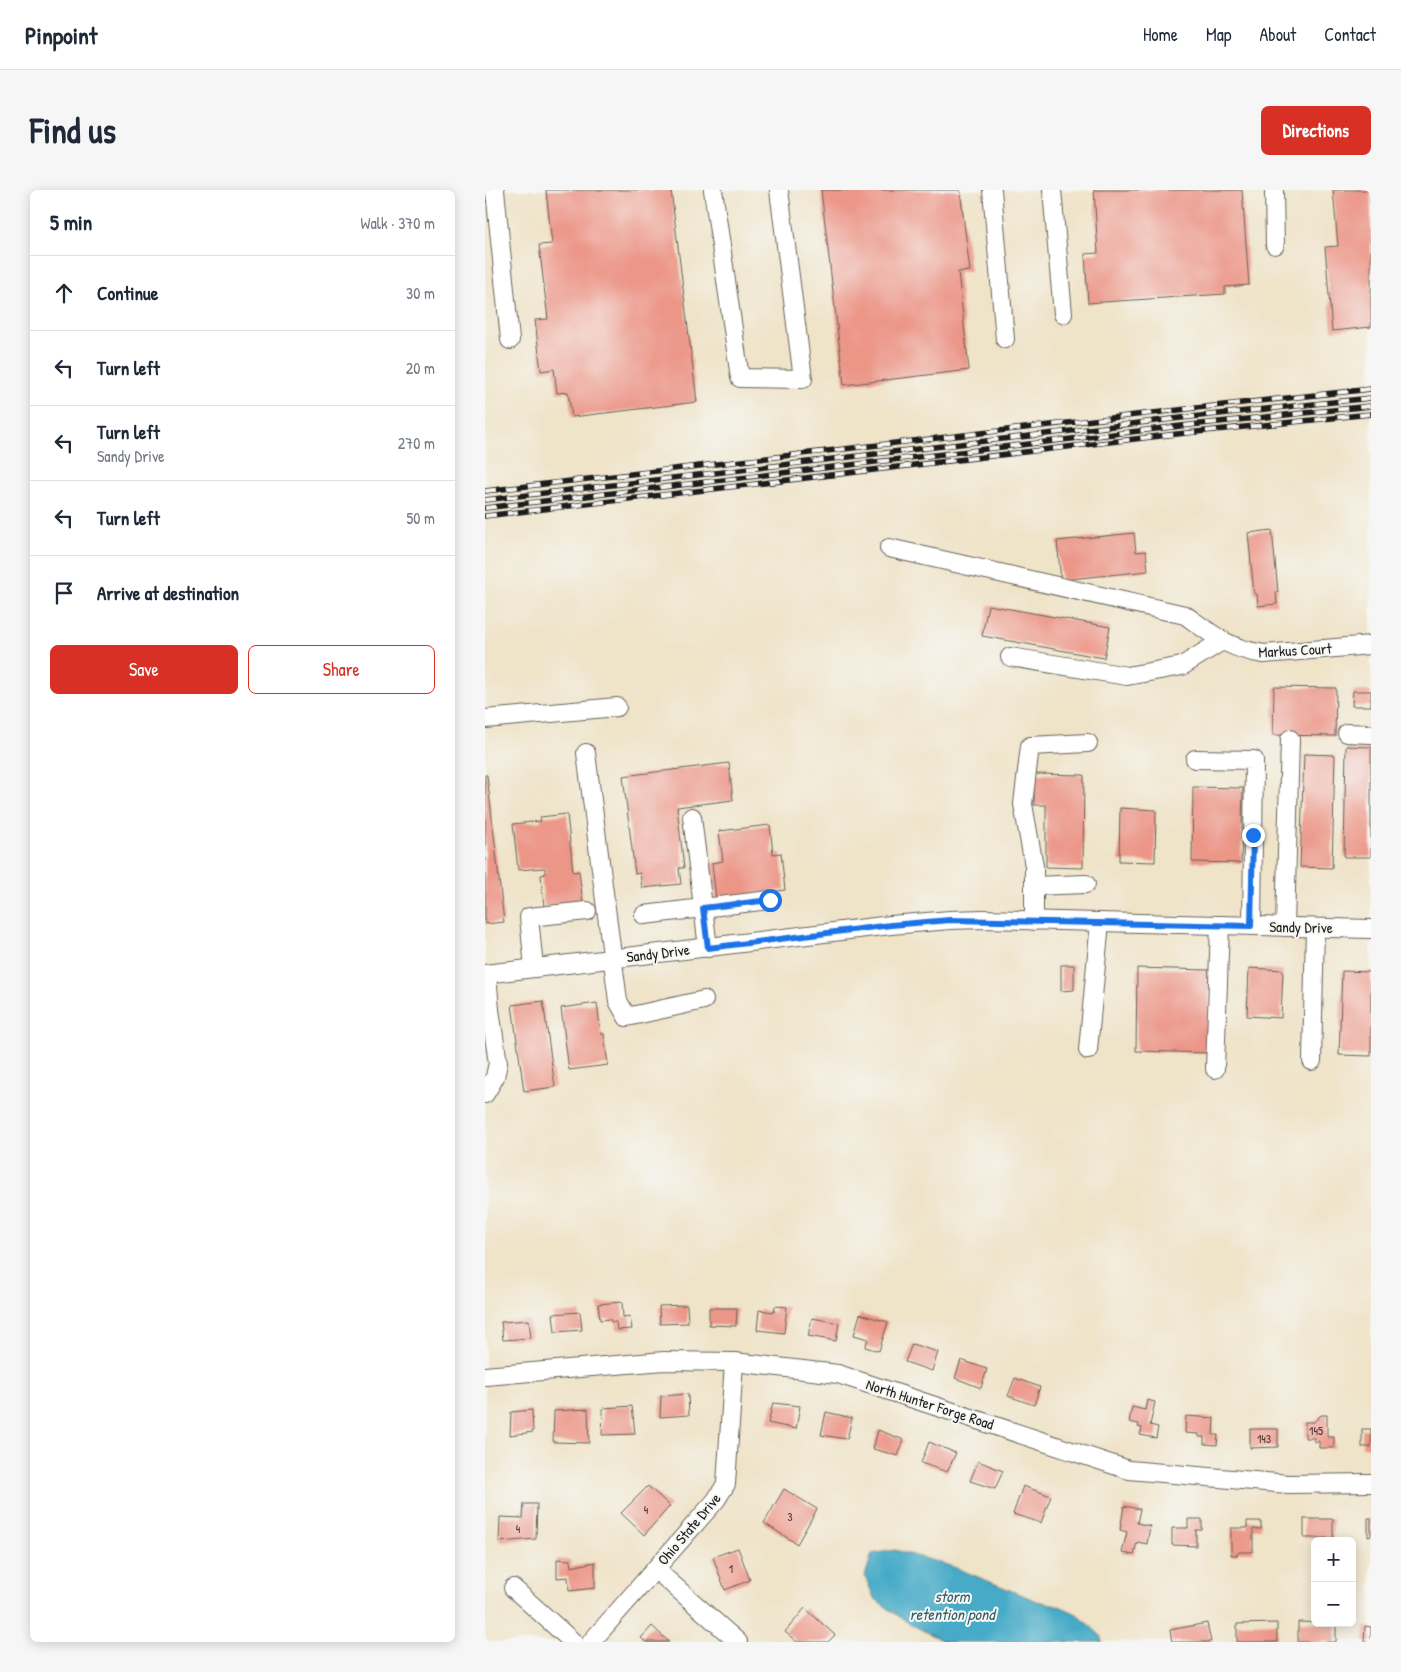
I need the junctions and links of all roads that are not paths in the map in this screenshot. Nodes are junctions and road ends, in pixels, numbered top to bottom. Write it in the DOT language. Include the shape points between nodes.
graph roads {
  1 [pos="495,190"];
  2 [pos="713,190"];
  3 [pos="779,190"];
  4 [pos="992,190"];
  5 [pos="1052,190"];
  6 [pos="1274,190"];
  7 [pos="1275,245"];
  8 [pos="1063,314"];
  9 [pos="1005,339"];
  10 [pos="510,340"];
  11 [pos="889,548"];
  12 [pos="1222,641"];
  13 [pos="1371,645"];
  14 [pos="1010,658"];
  15 [pos="617,707"];
  16 [pos="485,719"];
  17 [pos="1347,733"];
  18 [pos="1371,734"];
  19 [pos="1290,739"];
  20 [pos="1088,743"];
  21 [pos="586,754"];
  22 [pos="1195,759"];
  23 [pos="692,817"];
  24 [pos="1086,884"];
  25 [pos="1034,886"];
  26 [pos="770,900"];
  27 [pos="703,908"];
  28 [pos="587,912"];
  29 [pos="644,915"];
  30 [pos="1034,921"];
  31 [pos="1100,922"];
  32 [pos="1219,925"];
  33 [pos="1251,926"];
  34 [pos="1285,927"];
  35 [pos="1315,928"];
  36 [pos="1371,929"];
  37 [pos="708,948"];
  38 [pos="612,959"];
  39 [pos="534,968"];
  40 [pos="486,974"];
  41 [pos="704,1000"];
  42 [pos="1088,1050"];
  43 [pos="1312,1062"];
  44 [pos="1215,1069"];
  45 [pos="485,1094"];
  46 [pos="734,1362"];
  47 [pos="485,1376"];
  48 [pos="1371,1483"];
  49 [pos="655,1569"];
  50 [pos="513,1588"];
  51 [pos="573,1642"];
  52 [pos="591,1642"];
  53 [pos="737,1642"];
  1 -- 10 [label="street"];
  2 -- 3 [label="street" via="740,378 803,379"];
  4 -- 9 [label="street"];
  5 -- 8 [label="street"];
  6 -- 7 [label="street"];
  11 -- 12 [label="street, Markus Court" via="1185,615"];
  12 -- 13 [label="street, Markus Court" via="1235,648 1263,654"];
  12 -- 14 [label="street" via="1183,666 1127,676"];
  15 -- 16 [label="street"];
  17 -- 18 [label="street"];
  19 -- 34 [label="street"];
  20 -- 25 [label="street" via="1030,746 1023,804 1034,866"];
  21 -- 38 [label="street"];
  22 -- 33 [label="street" via="1255,760"];
  23 -- 27 [label="street"];
  24 -- 25 [label="street"];
  25 -- 30 [label="street"];
  26 -- 27 [label="street"];
  27 -- 29 [label="street"];
  27 -- 37 [label="street"];
  28 -- 39 [label="street" via="529,918"];
  30 -- 31 [label="street, Sandy Drive"];
  30 -- 37 [label="street, Sandy Drive" via="923,922"];
  31 -- 32 [label="street, Sandy Drive"];
  31 -- 42 [label="street"];
  32 -- 33 [label="street, Sandy Drive"];
  32 -- 44 [label="street"];
  33 -- 34 [label="street, Sandy Drive"];
  34 -- 35 [label="street, Sandy Drive"];
  35 -- 36 [label="street, Sandy Drive"];
  35 -- 43 [label="street"];
  37 -- 38 [label="street, Sandy Drive"];
  38 -- 39 [label="street, Sandy Drive"];
  38 -- 41 [label="street" via="619,1001 627,1017"];
  39 -- 40 [label="street, Sandy Drive"];
  40 -- 45 [label="street" via="498,1063 495,1078"];
  46 -- 47 [label="street, North Hunter Forge Road" via="664,1361"];
  46 -- 48 [label="street, North Hunter Forge Road" via="838,1374 1129,1470 1288,1484"];
  46 -- 49 [label="street, Ohio State Drive" via="726,1484 716,1500"];
  49 -- 52 [label="street, Ohio State Drive"];
  49 -- 53 [label="street"];
  50 -- 51 [label="street"];
}
